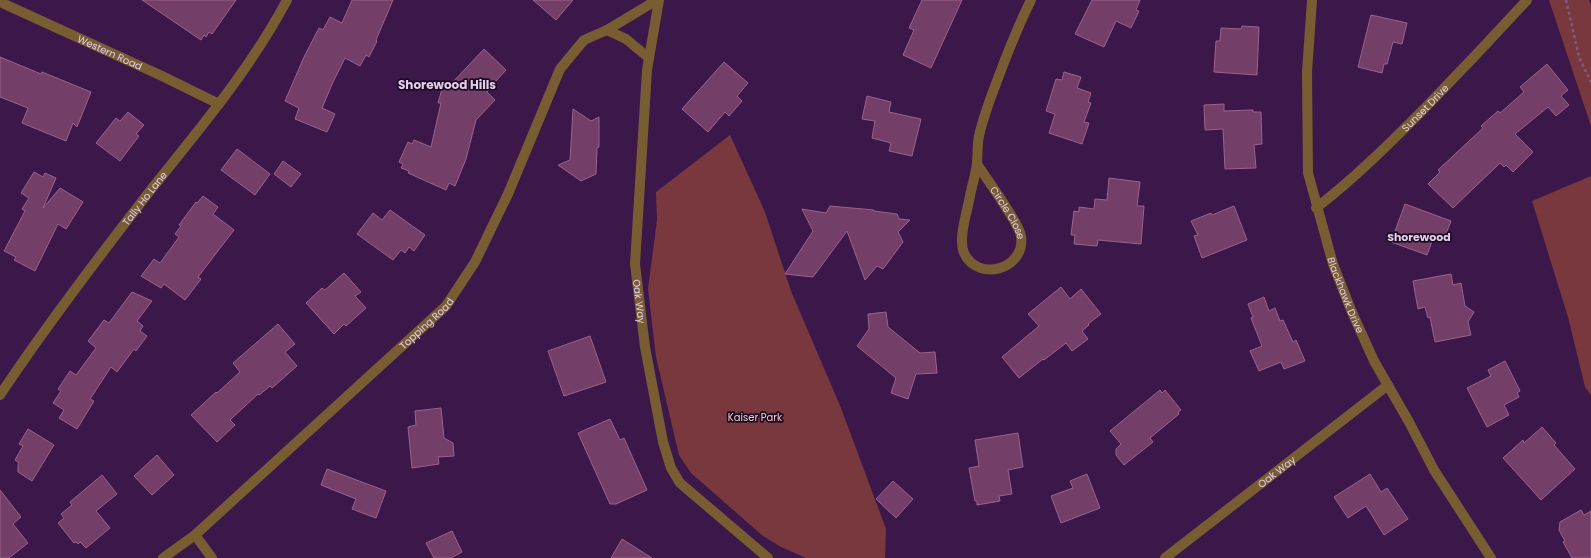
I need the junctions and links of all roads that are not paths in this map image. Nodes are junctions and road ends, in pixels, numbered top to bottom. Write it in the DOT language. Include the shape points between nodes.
graph roads {
  1 [pos="287,0"];
  2 [pos="658,0"];
  3 [pos="1031,0"];
  4 [pos="1312,0"];
  5 [pos="1526,0"];
  6 [pos="0,2"];
  7 [pos="607,30"];
  8 [pos="649,58"];
  9 [pos="219,104"];
  10 [pos="977,164"];
  11 [pos="1316,208"];
  12 [pos="1388,385"];
  13 [pos="0,395"];
  14 [pos="195,535"];
  15 [pos="163,558"];
  16 [pos="212,558"];
  17 [pos="768,558"];
  18 [pos="1165,558"];
  19 [pos="1491,558"];
  1 -- 9 [label="street, Tally Ho Lane" via="244,70"];
  2 -- 7 [label="street, Topping Road"];
  2 -- 8 [label="street, Oak Way"];
  3 -- 10 [label="street, Circle Close" via="986,112 979,136"];
  4 -- 11 [label="street, Blackhawk Drive" via="1307,72 1308,173"];
  5 -- 11 [label="street, Sunset Drive" via="1482,50 1400,134"];
  6 -- 9 [label="street, Western Road"];
  7 -- 8 [label="street" via="626,39"];
  7 -- 14 [label="street, Topping Road" via="584,40 560,69 508,194 475,262 446,306"];
  8 -- 17 [label="street, Oak Way" via="635,264 645,347 663,442 671,468 680,483"];
  9 -- 13 [label="street, Tally Ho Lane" via="90,268 35,342"];
  10 -- 10 [label="street, Circle Close" via="962,246 969,260 976,266 1000,269 1008,266 1019,254 1020,230"];
  11 -- 12 [label="street, Blackhawk Drive" via="1333,264 1351,310"];
  12 -- 18 [label="street, Oak Way"];
  12 -- 19 [label="street, Blackhawk Drive" via="1434,470"];
  14 -- 15 [label="street, Topping Road"];
  14 -- 16 [label="street"];
}
